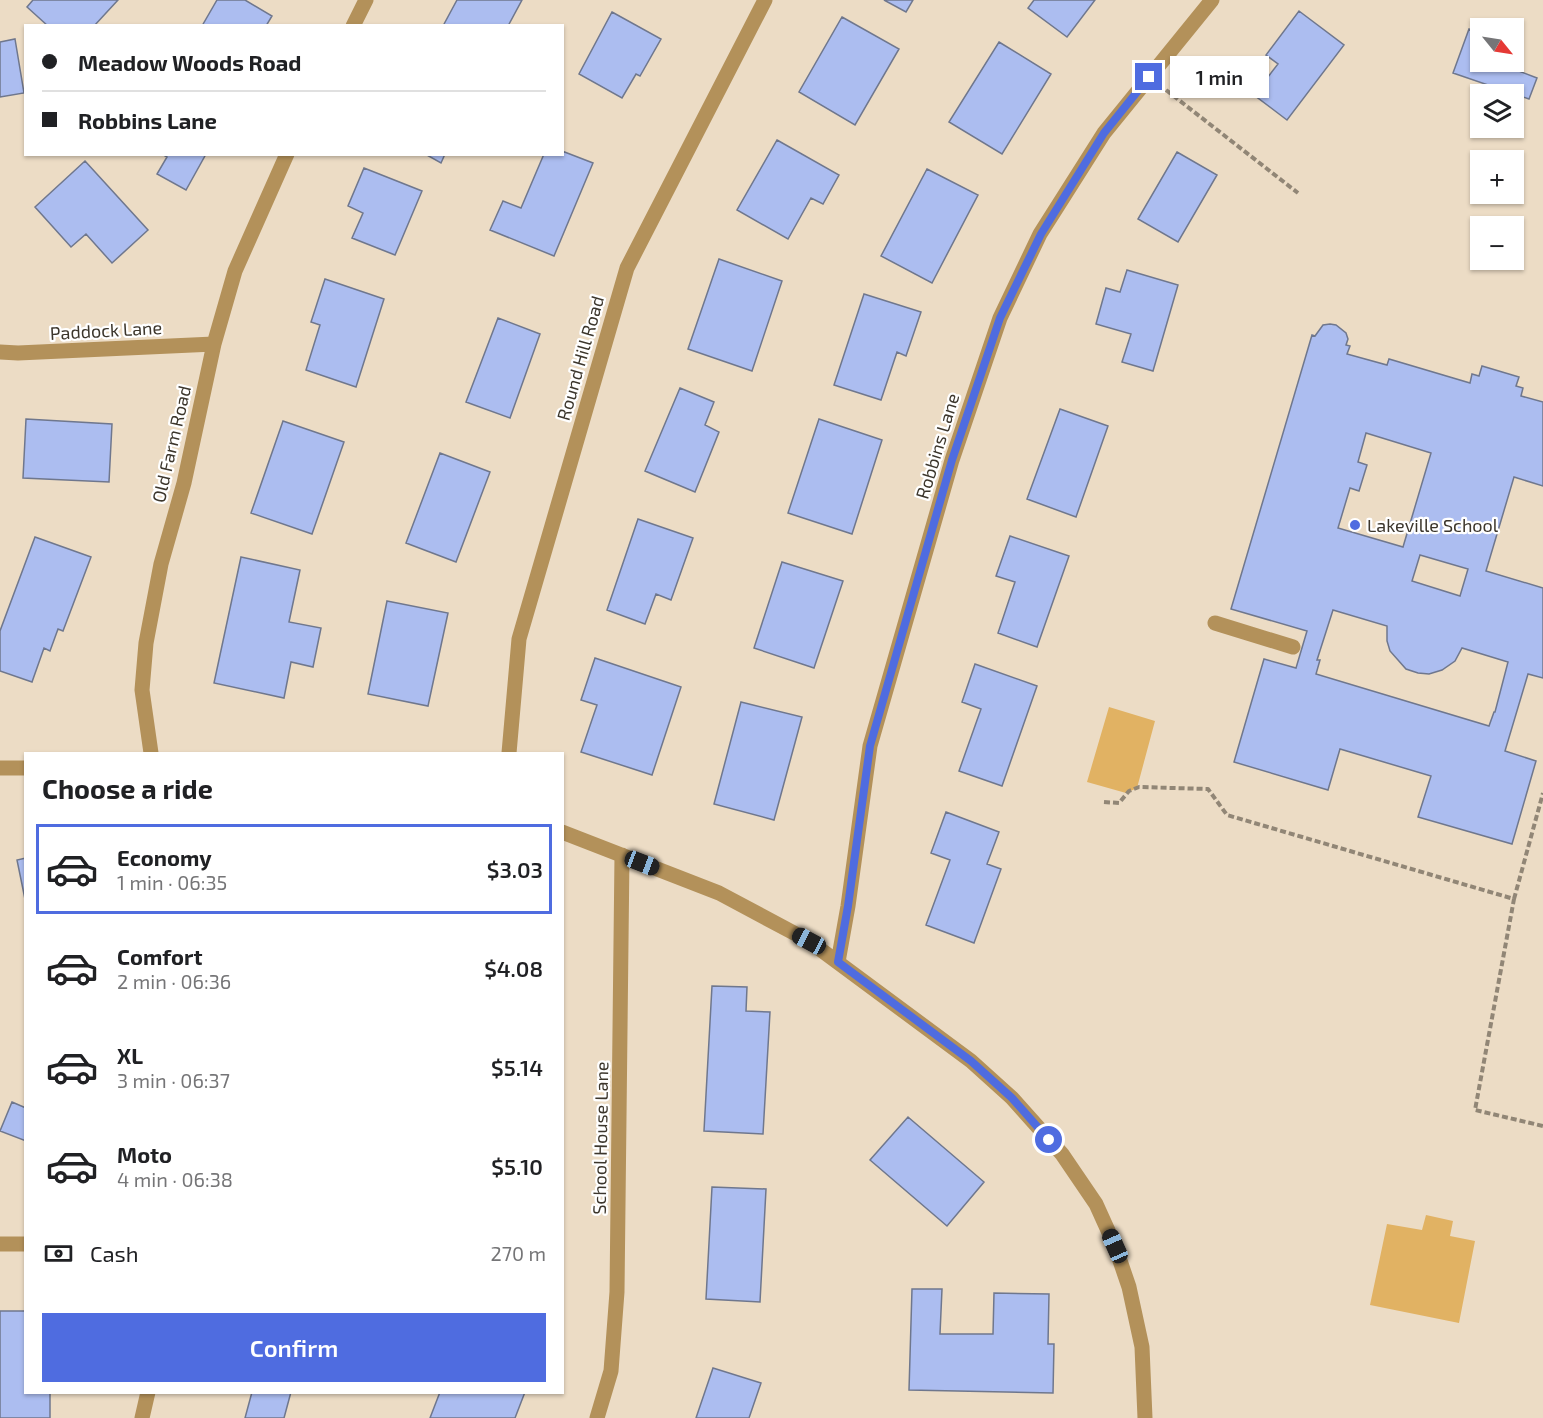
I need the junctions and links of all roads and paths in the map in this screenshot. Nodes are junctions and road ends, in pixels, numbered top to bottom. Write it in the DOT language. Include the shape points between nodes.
graph roads {
  1 [pos="366,0"];
  2 [pos="765,0"];
  3 [pos="1212,0"];
  4 [pos="354,24"];
  5 [pos="1149,77"];
  6 [pos="286,156"];
  7 [pos="1298,194"];
  8 [pos="214,344"];
  9 [pos="0,352"];
  10 [pos="1215,623"];
  11 [pos="1293,647"];
  12 [pos="151,752"];
  13 [pos="509,752"];
  14 [pos="0,768"];
  15 [pos="24,768"];
  16 [pos="1543,793"];
  17 [pos="1104,802"];
  18 [pos="564,833"];
  19 [pos="622,855"];
  20 [pos="1514,898"];
  21 [pos="838,962"];
  22 [pos="1543,1126"];
  23 [pos="0,1244"];
  24 [pos="24,1244"];
  25 [pos="148,1394"];
  26 [pos="142,1418"];
  27 [pos="597,1418"];
  28 [pos="1145,1418"];
  1 -- 4 [label="street"];
  2 -- 13 [label="street, Round Hill Road" via="627,268 519,639"];
  3 -- 5 [label="street, Robbins Lane"];
  5 -- 7 [label="path"];
  5 -- 21 [label="street, Robbins Lane" via="1104,133 1047,224 1000,318 952,460 870,746"];
  6 -- 8 [label="street, Old Farm Road" via="235,271"];
  8 -- 9 [label="street, Paddock Lane"];
  8 -- 12 [label="street, Old Farm Road" via="146,643 142,690"];
  10 -- 11 [label="street"];
  14 -- 15 [label="street"];
  16 -- 20 [label="path"];
  17 -- 20 [label="path" via="1119,803 1129,791 1140,787 1208,789 1227,814"];
  18 -- 19 [label="street"];
  19 -- 21 [label="street" via="719,893 809,941"];
  19 -- 27 [label="street, School House Lane" via="618,1292 611,1371"];
  20 -- 22 [label="path" via="1475,1110"];
  21 -- 28 [label="street" via="971,1061 1012,1098 1062,1154 1096,1204 1129,1287 1142,1347"];
  23 -- 24 [label="street"];
  25 -- 26 [label="street"];
}
